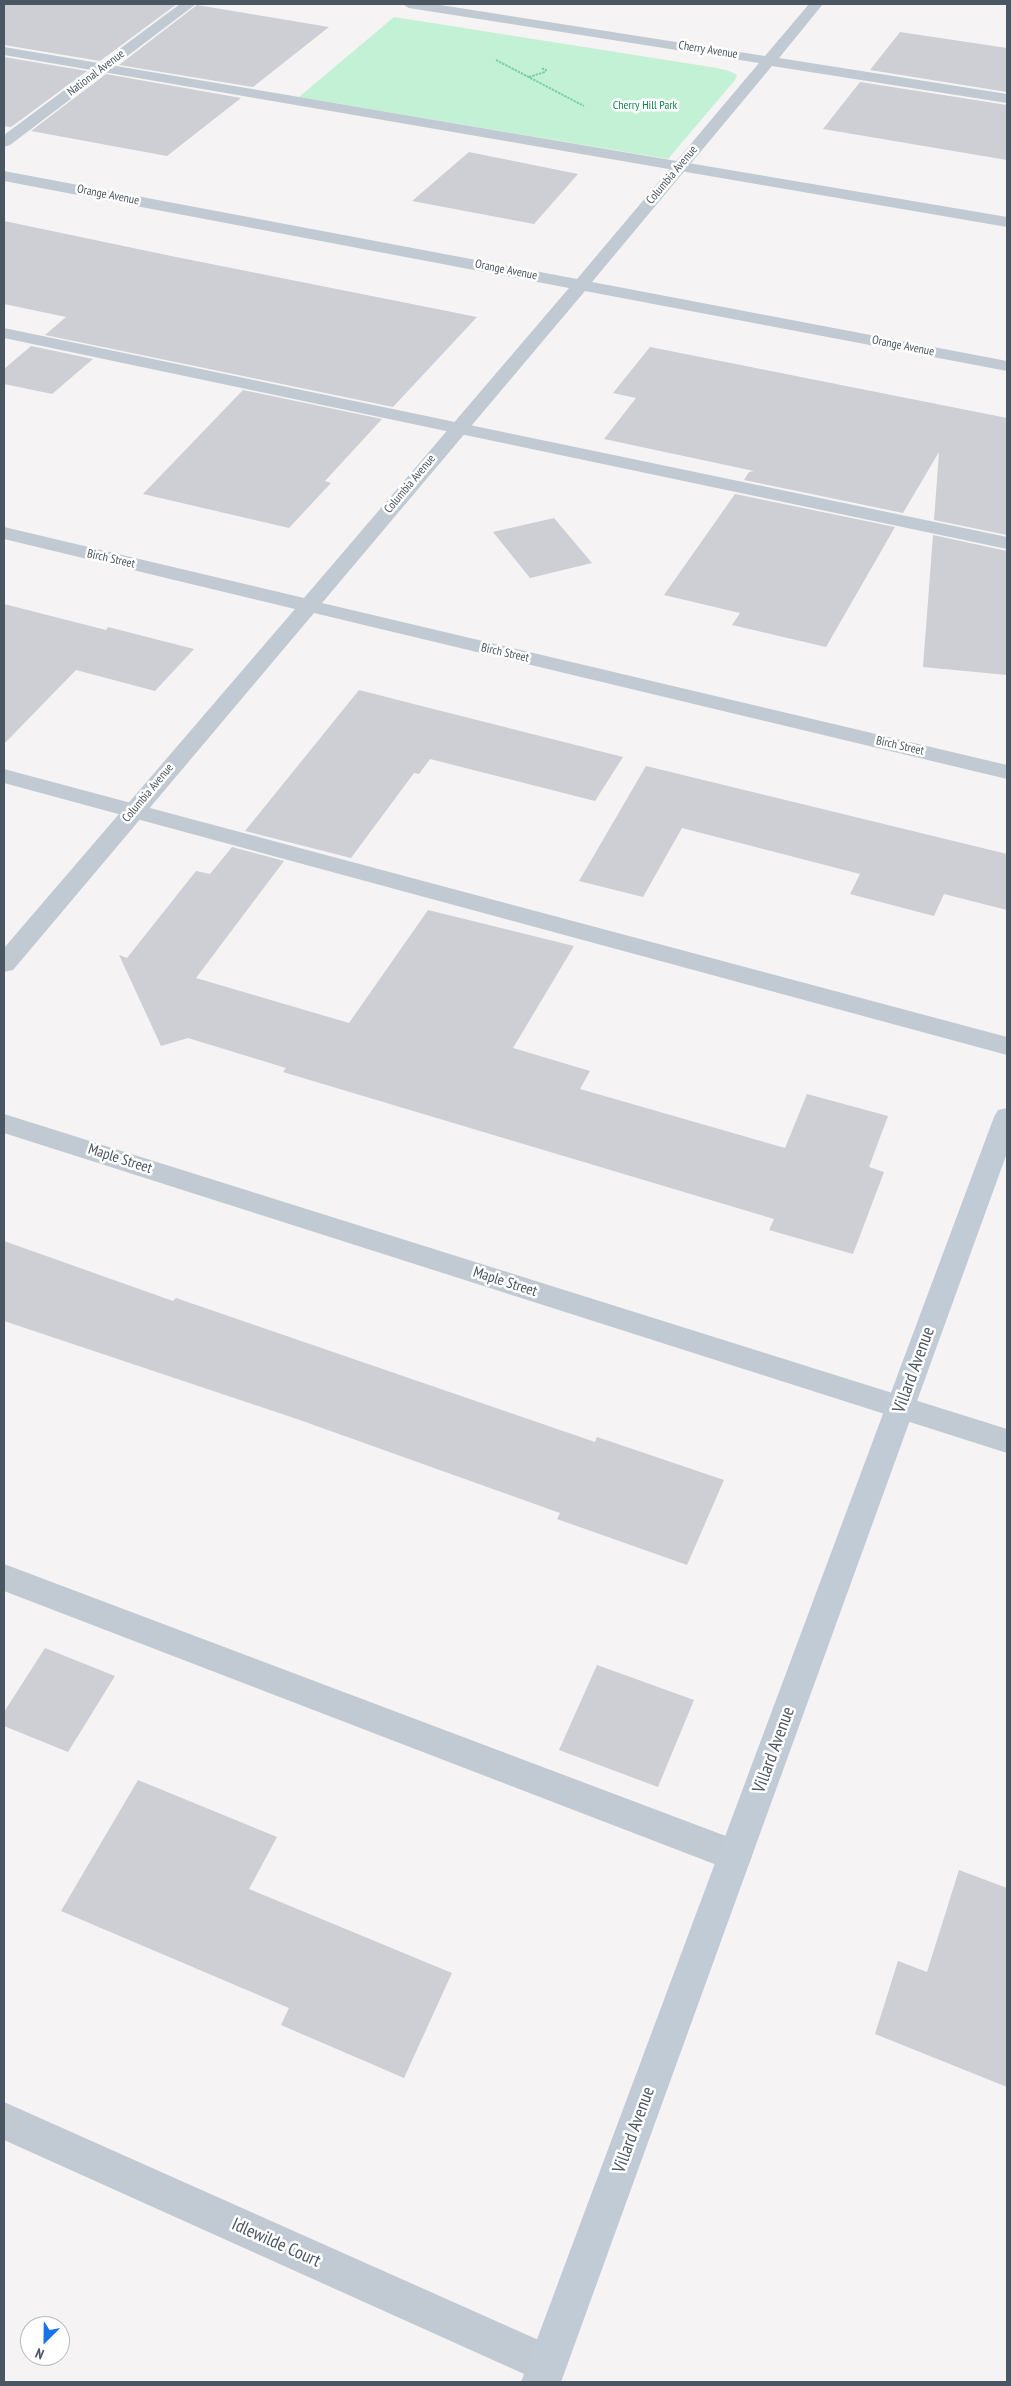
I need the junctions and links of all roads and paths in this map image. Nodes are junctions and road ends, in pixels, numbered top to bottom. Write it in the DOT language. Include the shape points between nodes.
graph roads {
  1 [pos="189,4"];
  2 [pos="409,4"];
  3 [pos="816,4"];
  4 [pos="4,51"];
  5 [pos="494,59"];
  6 [pos="768,59"];
  7 [pos="540,66"];
  8 [pos="103,68"];
  9 [pos="528,77"];
  10 [pos="1007,98"];
  11 [pos="585,106"];
  12 [pos="4,142"];
  13 [pos="680,165"];
  14 [pos="4,176"];
  15 [pos="1007,222"];
  16 [pos="581,285"];
  17 [pos="4,333"];
  18 [pos="1007,366"];
  19 [pos="458,428"];
  20 [pos="4,533"];
  21 [pos="1007,543"];
  22 [pos="307,605"];
  23 [pos="1007,772"];
  24 [pos="4,776"];
  25 [pos="132,812"];
  26 [pos="4,964"];
  27 [pos="1007,1046"];
  28 [pos="1007,1117"];
  29 [pos="4,1123"];
  30 [pos="900,1408"];
  31 [pos="1007,1441"];
  32 [pos="4,1576"];
  33 [pos="736,1856"];
  34 [pos="4,2121"];
  35 [pos="544,2373"];
  1 -- 8 [label="street, National Avenue"];
  2 -- 6 [label="street, Cherry Avenue"];
  3 -- 6 [label="street, Columbia Avenue"];
  4 -- 8 [label="street"];
  5 -- 9 [label="path"];
  6 -- 10 [label="street, Cherry Avenue"];
  6 -- 13 [label="street, Columbia Avenue"];
  7 -- 9 [label="path" via="545,72"];
  8 -- 12 [label="street, National Avenue"];
  8 -- 13 [label="street"];
  9 -- 11 [label="path"];
  13 -- 15 [label="street"];
  13 -- 16 [label="street, Columbia Avenue"];
  14 -- 16 [label="street, Orange Avenue"];
  16 -- 18 [label="street, Orange Avenue"];
  16 -- 19 [label="street, Columbia Avenue"];
  17 -- 19 [label="street"];
  19 -- 21 [label="street"];
  19 -- 22 [label="street, Columbia Avenue"];
  20 -- 22 [label="street, Birch Street"];
  22 -- 23 [label="street, Birch Street"];
  22 -- 25 [label="street, Columbia Avenue"];
  24 -- 25 [label="street"];
  25 -- 26 [label="street, Columbia Avenue"];
  25 -- 27 [label="street"];
  28 -- 30 [label="street, Villard Avenue"];
  29 -- 30 [label="street, Maple Street"];
  30 -- 31 [label="street, Maple Street"];
  30 -- 33 [label="street, Villard Avenue"];
  32 -- 33 [label="street"];
  33 -- 35 [label="street, Villard Avenue"];
  34 -- 35 [label="street, Idlewilde Court"];
}
